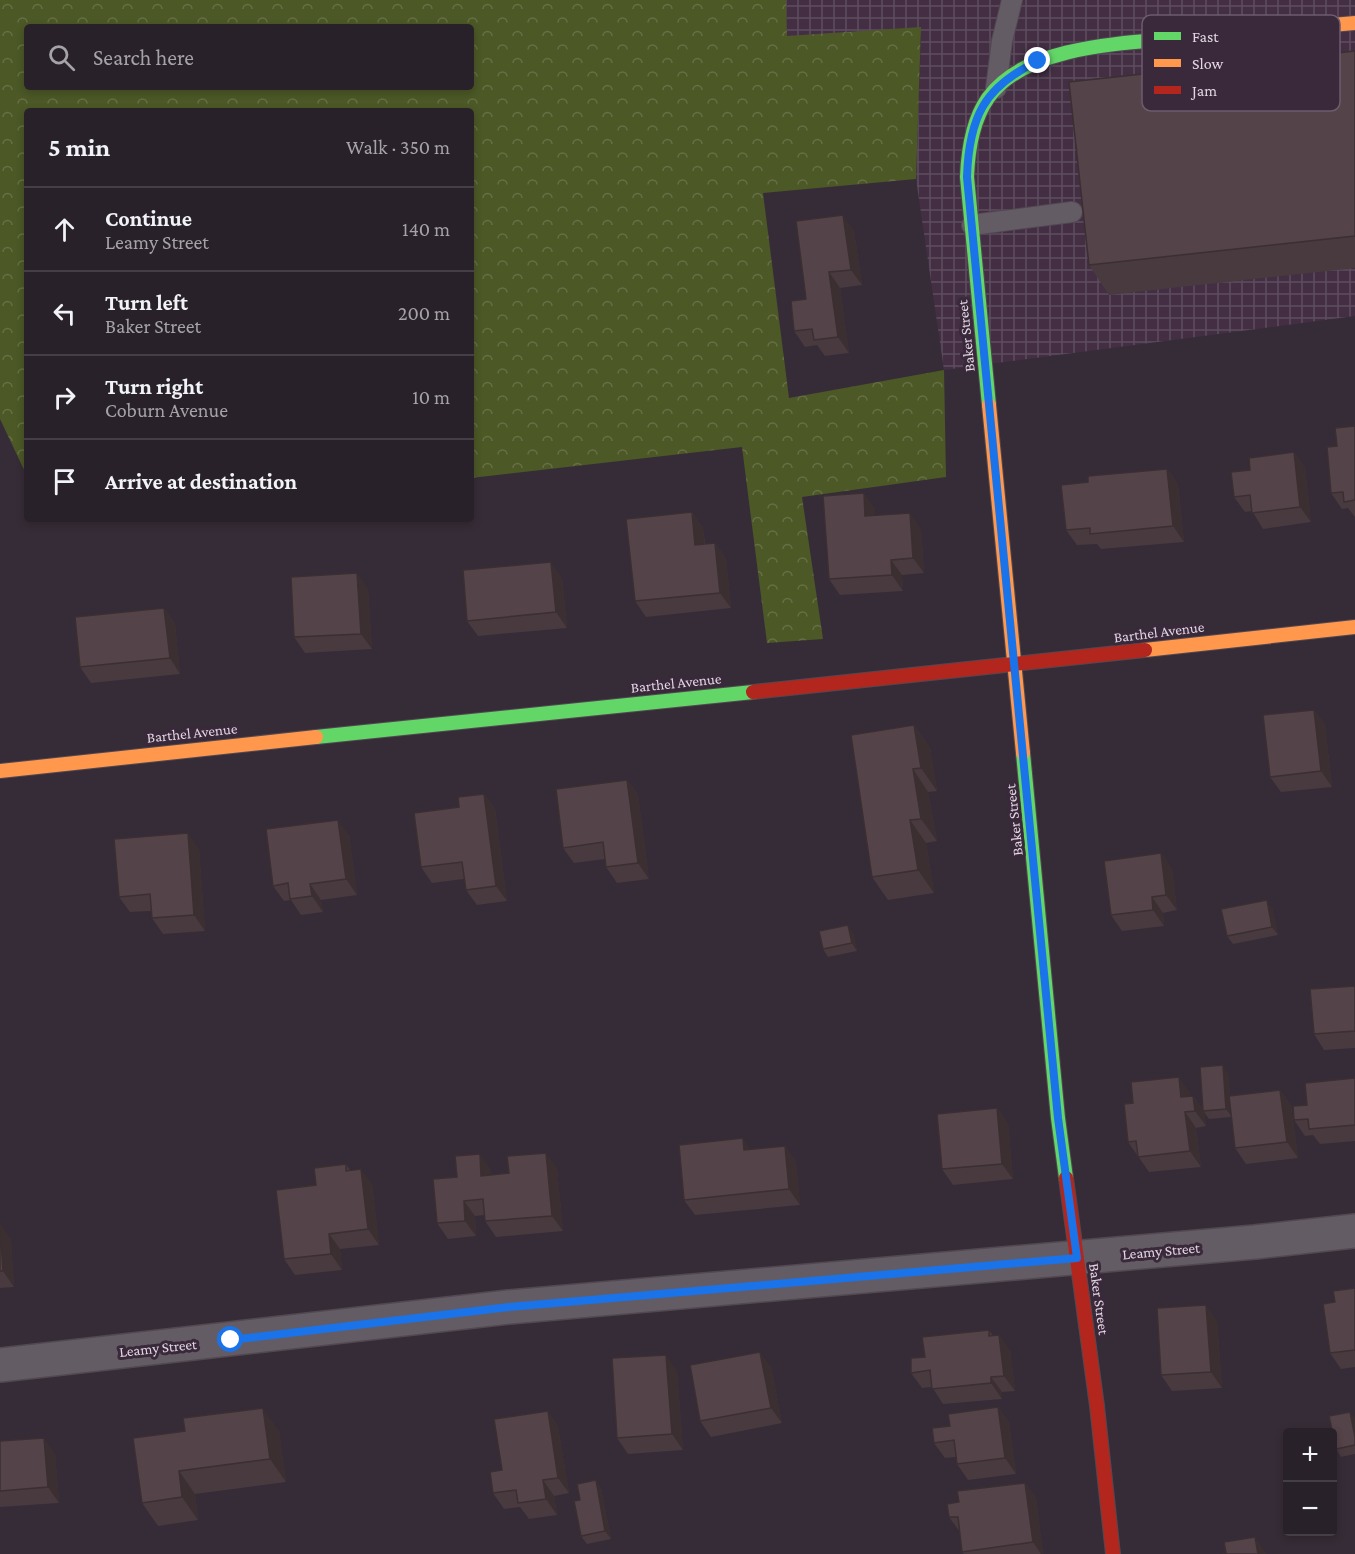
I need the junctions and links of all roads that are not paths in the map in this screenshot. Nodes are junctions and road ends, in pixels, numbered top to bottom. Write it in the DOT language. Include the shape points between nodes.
graph roads {
  1 [pos="1012,0"];
  2 [pos="1355,23"];
  3 [pos="1340,24"];
  4 [pos="1142,42"];
  5 [pos="996,88"];
  6 [pos="1072,212"];
  7 [pos="972,225"];
  8 [pos="1355,627"];
  9 [pos="1015,666"];
  10 [pos="0,771"];
  11 [pos="1355,1231"];
  12 [pos="1077,1258"];
  13 [pos="0,1365"];
  14 [pos="1113,1554"];
  1 -- 5 [label="lane"];
  2 -- 3 [label="street, Baker Street"];
  4 -- 5 [label="street, Baker Street" via="1062,53 1024,68"];
  5 -- 7 [label="street, Baker Street" via="983,104 969,144 967,177"];
  6 -- 7 [label="lane"];
  7 -- 9 [label="street, Baker Street"];
  8 -- 9 [label="street, Barthel Avenue"];
  9 -- 10 [label="street, Barthel Avenue"];
  9 -- 12 [label="street, Baker Street" via="1058,1118"];
  11 -- 12 [label="street, Leamy Street"];
  12 -- 13 [label="street, Leamy Street" via="509,1307"];
  12 -- 14 [label="street, Baker Street"];
}
